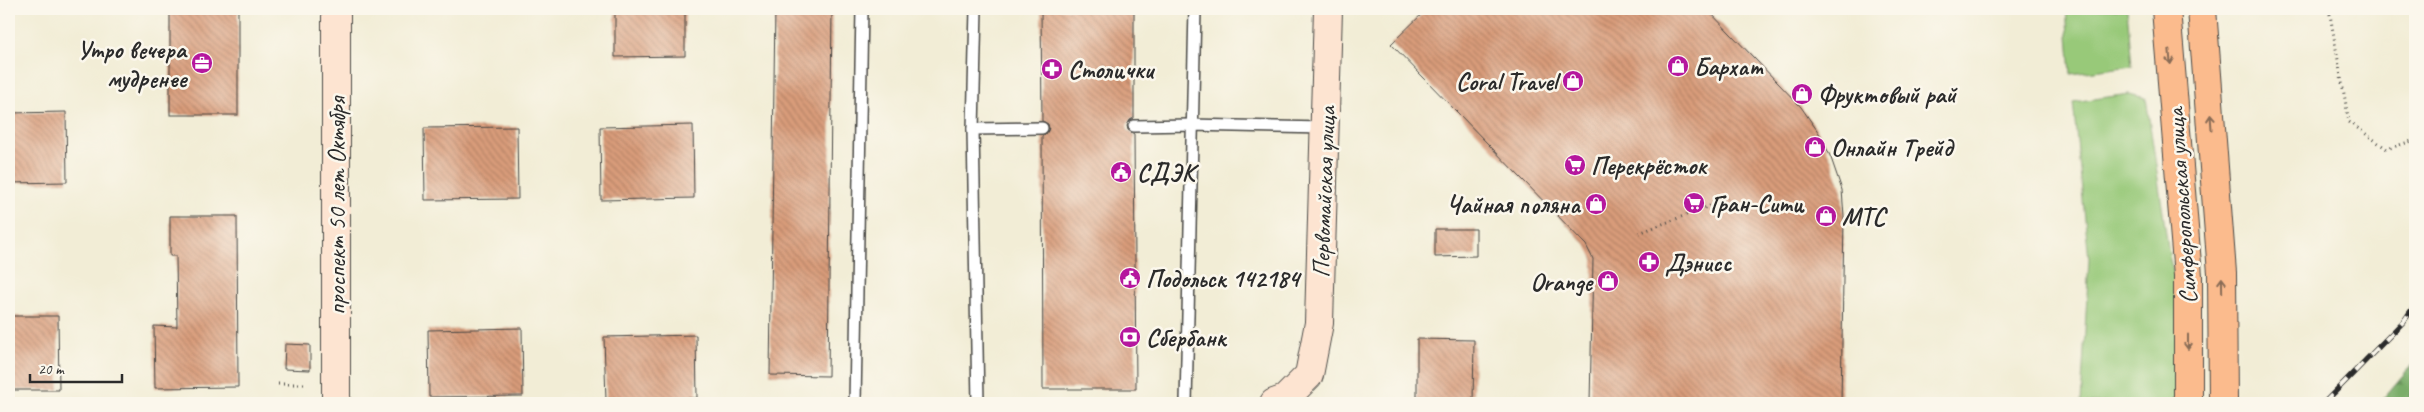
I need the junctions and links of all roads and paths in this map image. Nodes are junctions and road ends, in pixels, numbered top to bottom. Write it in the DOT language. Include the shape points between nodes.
graph roads {
  1 [pos="336,9"];
  2 [pos="862,9"];
  3 [pos="976,9"];
  4 [pos="1195,9"];
  5 [pos="1328,9"];
  6 [pos="2166,9"];
  7 [pos="2202,9"];
  8 [pos="2329,9"];
  9 [pos="1191,125"];
  10 [pos="1134,126"];
  11 [pos="1042,128"];
  12 [pos="1326,128"];
  13 [pos="974,129"];
  14 [pos="2415,140"];
  15 [pos="1728,198"];
  16 [pos="1639,233"];
  17 [pos="278,384"];
  18 [pos="311,384"];
  19 [pos="336,403"];
  20 [pos="856,403"];
  21 [pos="978,403"];
  22 [pos="1186,403"];
  23 [pos="1274,403"];
  24 [pos="2188,403"];
  25 [pos="2223,403"];
  1 -- 19 [label="street, проспект 50 лет Октября"];
  2 -- 20 [label="lane"];
  3 -- 13 [label="lane"];
  4 -- 9 [label="lane"];
  5 -- 12 [label="street, Первомайская улица"];
  6 -- 24 [label="main road, Симферопольская улица, one-way" via="2188,276"];
  25 -- 7 [label="main road, Симферопольская улица, one-way" via="2222,273"];
  8 -- 14 [label="path" via="2349,122 2387,149"];
  9 -- 10 [label="lane"];
  9 -- 12 [label="lane"];
  9 -- 22 [label="lane"];
  11 -- 13 [label="lane"];
  12 -- 23 [label="street, Первомайская улица" via="1319,323 1309,375 1285,400"];
  13 -- 21 [label="lane"];
  15 -- 16 [label="path"];
  17 -- 18 [label="path"];
}
